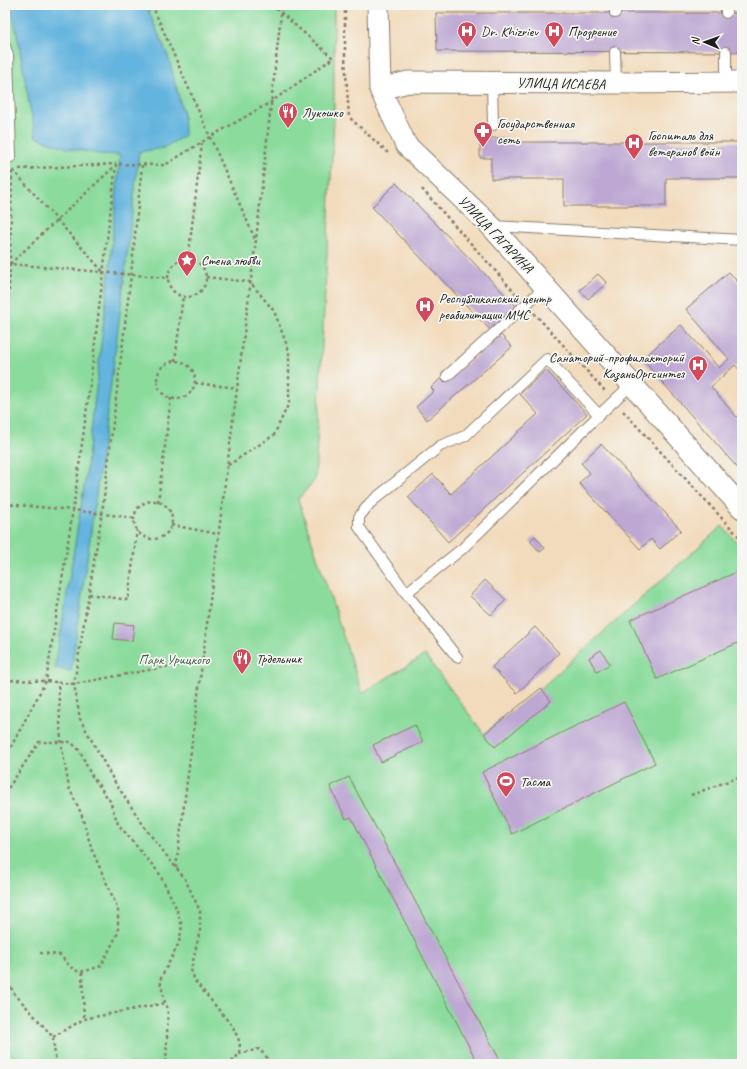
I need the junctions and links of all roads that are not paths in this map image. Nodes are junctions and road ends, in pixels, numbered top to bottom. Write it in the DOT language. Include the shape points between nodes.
graph roads {
  1 [pos="378,5"];
  2 [pos="5,46"];
  3 [pos="615,52"];
  4 [pos="726,52"];
  5 [pos="492,82"];
  6 [pos="734,82"];
  7 [pos="616,83"];
  8 [pos="380,89"];
  9 [pos="493,125"];
  10 [pos="5,158"];
  11 [pos="491,226"];
  12 [pos="742,240"];
  13 [pos="545,286"];
  14 [pos="447,376"];
  15 [pos="632,384"];
  16 [pos="598,415"];
  17 [pos="742,508"];
  18 [pos="406,593"];
  19 [pos="457,657"];
  1 -- 8 [label="street, УЛИЦА ГАГАРИНА"];
  2 -- 10 [label="lane" via="8,56 11,157"];
  3 -- 7 [label="lane"];
  4 -- 6 [label="lane"];
  5 -- 7 [label="street, УЛИЦА ИСАЕВА"];
  5 -- 8 [label="street, УЛИЦА ИСАЕВА" via="408,82"];
  5 -- 9 [label="lane"];
  6 -- 7 [label="street, УЛИЦА ИСАЕВА"];
  8 -- 11 [label="street, УЛИЦА ГАГАРИНА" via="406,145"];
  11 -- 12 [label="lane"];
  11 -- 13 [label="street, УЛИЦА ГАГАРИНА"];
  13 -- 14 [label="lane"];
  13 -- 15 [label="street, УЛИЦА ГАГАРИНА"];
  15 -- 16 [label="lane"];
  15 -- 17 [label="street, УЛИЦА ГАГАРИНА"];
  16 -- 18 [label="lane" via="462,549"];
  16 -- 18 [label="lane" via="547,359 465,436 440,446 370,503 359,517 359,528"];
  18 -- 19 [label="lane"];
}
